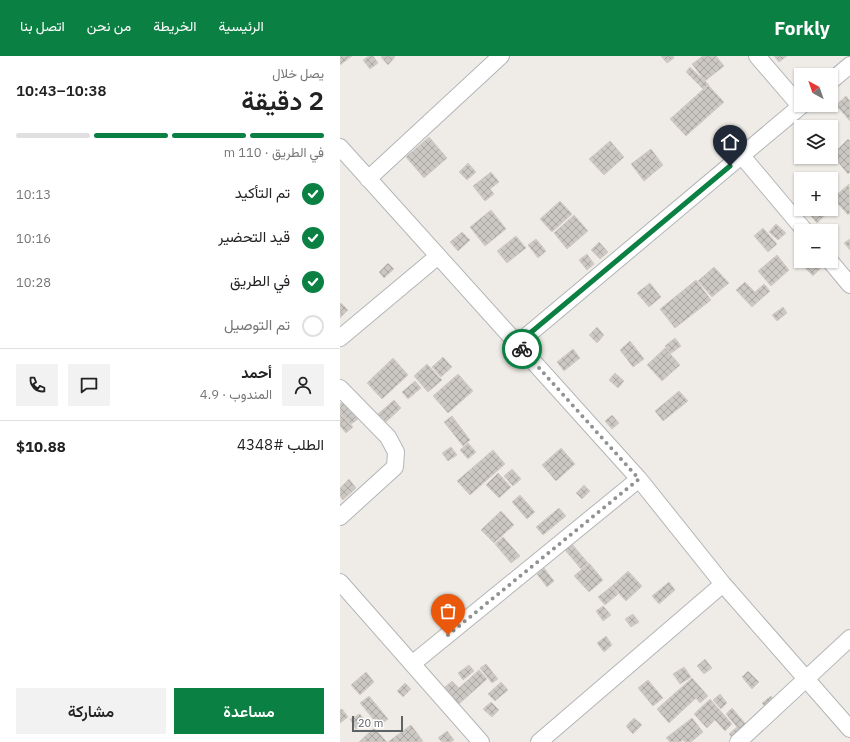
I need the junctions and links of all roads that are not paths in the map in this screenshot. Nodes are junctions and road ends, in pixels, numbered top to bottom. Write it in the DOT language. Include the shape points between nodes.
graph roads {
  1 [pos="501,56"];
  2 [pos="757,56"];
  3 [pos="849,67"];
  4 [pos="838,76"];
  5 [pos="794,98"];
  6 [pos="794,112"];
  7 [pos="340,147"];
  8 [pos="742,156"];
  9 [pos="368,179"];
  10 [pos="798,224"];
  11 [pos="438,256"];
  12 [pos="836,268"];
  13 [pos="850,285"];
  14 [pos="340,338"];
  15 [pos="517,344"];
  16 [pos="340,388"];
  17 [pos="639,479"];
  18 [pos="340,517"];
  19 [pos="340,582"];
  20 [pos="723,584"];
  21 [pos="850,638"];
  22 [pos="412,664"];
  23 [pos="806,680"];
  24 [pos="850,729"];
  25 [pos="481,742"];
  26 [pos="539,742"];
  27 [pos="738,742"];
  1 -- 9 [label="street"];
  2 -- 5 [label="street"];
  3 -- 4 [label="street"];
  6 -- 8 [label="street"];
  7 -- 9 [label="street"];
  8 -- 10 [label="street"];
  8 -- 15 [label="street"];
  9 -- 11 [label="street"];
  11 -- 14 [label="street"];
  11 -- 15 [label="street"];
  12 -- 13 [label="street"];
  15 -- 17 [label="street"];
  16 -- 18 [label="street" via="388,437 396,452 394,467"];
  17 -- 20 [label="street"];
  17 -- 22 [label="street"];
  19 -- 22 [label="street"];
  20 -- 23 [label="street"];
  20 -- 26 [label="street"];
  21 -- 23 [label="street"];
  22 -- 25 [label="street"];
  23 -- 24 [label="street"];
  23 -- 27 [label="street"];
}
